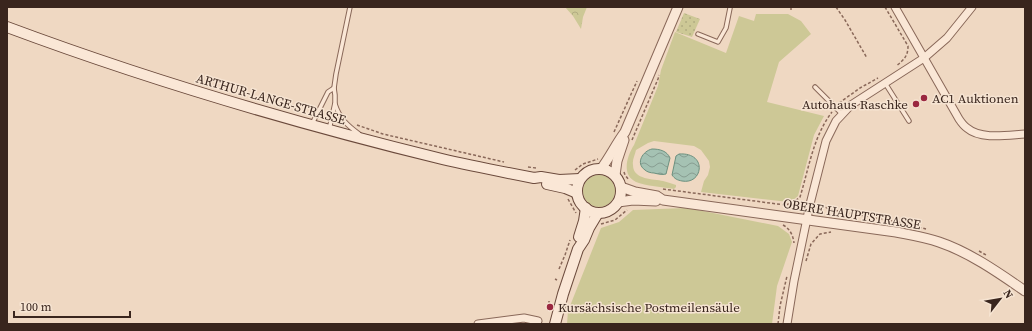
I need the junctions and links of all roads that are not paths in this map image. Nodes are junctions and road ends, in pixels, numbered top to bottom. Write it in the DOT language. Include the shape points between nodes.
graph roads {
  1 [pos="350,7"];
  2 [pos="678,7"];
  3 [pos="895,7"];
  4 [pos="972,7"];
  5 [pos="730,8"];
  6 [pos="7,27"];
  7 [pos="698,34"];
  8 [pos="924,58"];
  9 [pos="885,83"];
  10 [pos="815,87"];
  11 [pos="334,88"];
  12 [pos="335,103"];
  13 [pos="842,114"];
  14 [pos="909,121"];
  15 [pos="311,125"];
  16 [pos="329,130"];
  17 [pos="624,132"];
  18 [pos="1025,134"];
  19 [pos="367,140"];
  20 [pos="601,169"];
  21 [pos="619,173"];
  22 [pos="580,179"];
  23 [pos="566,184"];
  24 [pos="625,184"];
  25 [pos="577,193"];
  26 [pos="663,200"];
  27 [pos="618,202"];
  28 [pos="586,208"];
  29 [pos="598,213"];
  30 [pos="807,219"];
  31 [pos="588,222"];
  32 [pos="1025,291"];
  33 [pos="538,321"];
  34 [pos="478,324"];
  35 [pos="555,324"];
  36 [pos="787,324"];
  1 -- 11 [label="lane"];
  2 -- 17 [label="street"];
  3 -- 8 [label="street"];
  4 -- 8 [label="street" via="947,38"];
  5 -- 7 [label="lane" via="726,28 718,42"];
  6 -- 15 [label="main road, ARTHUR-LANGE-STRASSE" via="155,79"];
  8 -- 9 [label="street"];
  8 -- 18 [label="street" via="966,128 985,136"];
  9 -- 13 [label="street" via="851,105"];
  9 -- 14 [label="lane"];
  10 -- 13 [label="lane"];
  11 -- 12 [label="lane"];
  11 -- 15 [label="lane" via="328,92"];
  12 -- 16 [label="lane"];
  12 -- 19 [label="lane" via="343,121"];
  13 -- 30 [label="street" via="826,141"];
  15 -- 16 [label="main road, ARTHUR-LANGE-STRASSE"];
  16 -- 19 [label="main road, ARTHUR-LANGE-STRASSE"];
  17 -- 20 [label="street"];
  17 -- 21 [label="street" via="617,161"];
  19 -- 23 [label="main road, ARTHUR-LANGE-STRASSE"];
  20 -- 21 [label="main road"];
  20 -- 22 [label="main road" via="589,171"];
  21 -- 24 [label="main road" via="619,180"];
  22 -- 23 [label="main road, ARTHUR-LANGE-STRASSE"];
  22 -- 25 [label="main road"];
  23 -- 25 [label="main road, ARTHUR-LANGE-STRASSE"];
  24 -- 26 [label="street, OBERE HAUPTSTRASSE" via="635,192 657,196"];
  24 -- 27 [label="main road"];
  25 -- 28 [label="main road" via="581,204"];
  26 -- 27 [label="street, OBERE HAUPTSTRASSE"];
  26 -- 30 [label="street, OBERE HAUPTSTRASSE"];
  27 -- 29 [label="main road" via="610,210"];
  28 -- 29 [label="main road"];
  28 -- 31 [label="main road"];
  29 -- 31 [label="main road"];
  30 -- 32 [label="street, OBERE HAUPTSTRASSE" via="896,232 940,242 983,263"];
  30 -- 36 [label="street"];
  31 -- 35 [label="main road" via="579,239"];
  33 -- 34 [label="street" via="524,318"];
}
